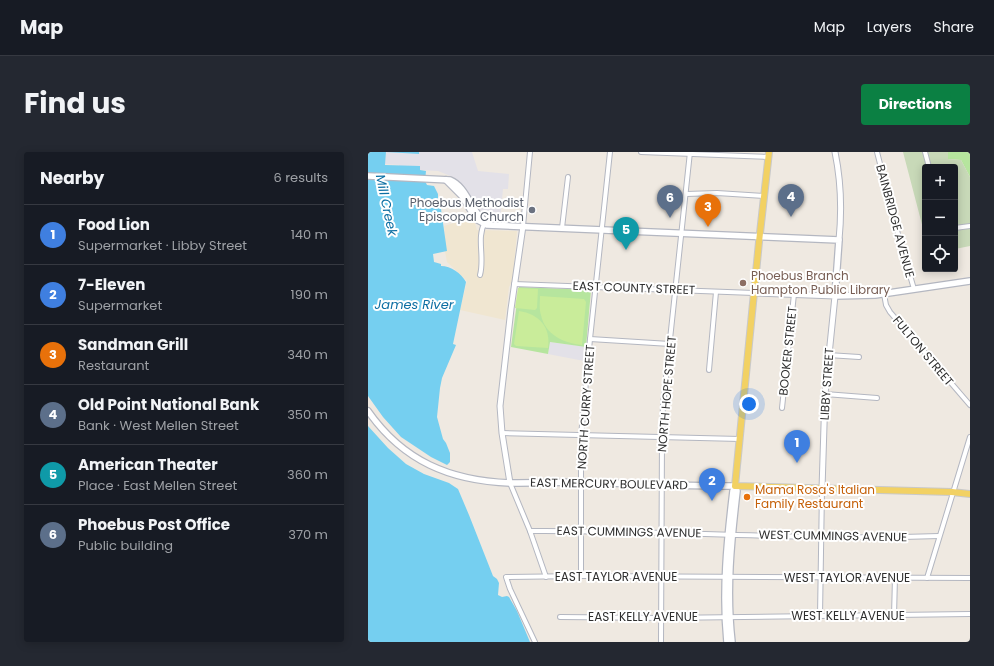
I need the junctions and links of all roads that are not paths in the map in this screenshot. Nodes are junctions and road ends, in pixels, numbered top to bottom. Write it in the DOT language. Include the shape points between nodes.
graph roads {
  1 [pos="530,152"];
  2 [pos="610,152"];
  3 [pos="641,152"];
  4 [pos="836,152"];
  5 [pos="877,152"];
  6 [pos="925,152"];
  7 [pos="690,153"];
  8 [pos="769,154"];
  9 [pos="927,164"];
  10 [pos="368,176"];
  11 [pos="568,177"];
  12 [pos="686,194"];
  13 [pos="765,196"];
  14 [pos="485,223"];
  15 [pos="523,226"];
  16 [pos="970,226"];
  17 [pos="562,228"];
  18 [pos="958,228"];
  19 [pos="602,230"];
  20 [pos="681,233"];
  21 [pos="760,237"];
  22 [pos="839,240"];
  23 [pos="480,275"];
  24 [pos="970,281"];
  25 [pos="514,284"];
  26 [pos="596,287"];
  27 [pos="914,289"];
  28 [pos="676,290"];
  29 [pos="716,292"];
  30 [pos="754,293"];
  31 [pos="794,294"];
  32 [pos="884,294"];
  33 [pos="835,296"];
  34 [pos="590,339"];
  35 [pos="670,344"];
  36 [pos="828,355"];
  37 [pos="859,358"];
  38 [pos="709,370"];
  39 [pos="825,394"];
  40 [pos="877,398"];
  41 [pos="970,405"];
  42 [pos="782,408"];
  43 [pos="368,411"];
  44 [pos="502,433"];
  45 [pos="582,436"];
  46 [pos="970,437"];
  47 [pos="662,438"];
  48 [pos="740,439"];
  49 [pos="581,482"];
  50 [pos="510,483"];
  51 [pos="661,485"];
  52 [pos="736,486"];
  53 [pos="822,489"];
  54 [pos="952,492"];
  55 [pos="970,494"];
  56 [pos="581,530"];
  57 [pos="530,531"];
  58 [pos="661,533"];
  59 [pos="730,534"];
  60 [pos="821,536"];
  61 [pos="939,536"];
  62 [pos="581,576"];
  63 [pos="546,577"];
  64 [pos="660,577"];
  65 [pos="727,577"];
  66 [pos="820,578"];
  67 [pos="895,578"];
  68 [pos="927,578"];
  69 [pos="970,578"];
  70 [pos="970,614"];
  71 [pos="820,616"];
  72 [pos="894,616"];
  73 [pos="560,617"];
  74 [pos="728,617"];
  75 [pos="661,618"];
  76 [pos="535,642"];
  77 [pos="660,642"];
  78 [pos="727,642"];
  79 [pos="732,642"];
  1 -- 15 [label="street"];
  2 -- 19 [label="street, NORTH CURRY STREET"];
  3 -- 7 [label="street"];
  4 -- 22 [label="street, LIBBY STREET" via="841,213"];
  5 -- 27 [label="street, BAINBRIDGE AVENUE"];
  6 -- 9 [label="street"];
  7 -- 8 [label="street"];
  7 -- 12 [label="street, NORTH HOPE STREET"];
  8 -- 13 [label="main road"];
  10 -- 14 [label="main road" via="454,181"];
  11 -- 17 [label="street"];
  12 -- 13 [label="street"];
  12 -- 20 [label="street, NORTH HOPE STREET"];
  13 -- 21 [label="main road"];
  14 -- 15 [label="main road" via="490,226"];
  14 -- 23 [label="street" via="481,231"];
  15 -- 17 [label="main road"];
  15 -- 25 [label="street"];
  16 -- 18 [label="street"];
  17 -- 19 [label="main road"];
  19 -- 20 [label="main road"];
  19 -- 26 [label="street, NORTH CURRY STREET"];
  20 -- 21 [label="main road"];
  20 -- 28 [label="street, NORTH HOPE STREET"];
  21 -- 22 [label="main road"];
  21 -- 30 [label="main road"];
  22 -- 33 [label="main road, LIBBY STREET"];
  24 -- 27 [label="main road"];
  25 -- 26 [label="street, EAST COUNTY STREET"];
  25 -- 44 [label="street" via="500,406"];
  26 -- 28 [label="street, EAST COUNTY STREET"];
  26 -- 34 [label="street, NORTH CURRY STREET"];
  27 -- 32 [label="main road"];
  28 -- 29 [label="street, EAST COUNTY STREET"];
  28 -- 35 [label="street, NORTH HOPE STREET"];
  29 -- 30 [label="street, EAST COUNTY STREET"];
  29 -- 38 [label="street"];
  30 -- 31 [label="street"];
  30 -- 48 [label="main road"];
  31 -- 33 [label="street"];
  31 -- 42 [label="street, BOOKER STREET"];
  32 -- 33 [label="main road"];
  32 -- 41 [label="street, FULTON STREET" via="890,312"];
  33 -- 36 [label="street, LIBBY STREET"];
  34 -- 35 [label="street"];
  34 -- 45 [label="street, NORTH CURRY STREET"];
  35 -- 47 [label="street, NORTH HOPE STREET"];
  36 -- 37 [label="street"];
  36 -- 39 [label="street, LIBBY STREET"];
  39 -- 40 [label="street"];
  39 -- 53 [label="street, LIBBY STREET"];
  43 -- 50 [label="main road, EAST MERCURY BOULEVARD" via="391,438 406,451 430,465 457,476"];
  44 -- 45 [label="street"];
  44 -- 50 [label="street"];
  45 -- 47 [label="street"];
  45 -- 49 [label="street, NORTH CURRY STREET"];
  46 -- 54 [label="street"];
  47 -- 48 [label="street"];
  47 -- 51 [label="street, NORTH HOPE STREET"];
  48 -- 52 [label="main road"];
  49 -- 50 [label="main road, EAST MERCURY BOULEVARD"];
  49 -- 51 [label="main road, EAST MERCURY BOULEVARD"];
  49 -- 56 [label="street, NORTH CURRY STREET"];
  50 -- 57 [label="street"];
  51 -- 52 [label="main road, EAST MERCURY BOULEVARD"];
  51 -- 58 [label="street, NORTH HOPE STREET"];
  52 -- 53 [label="main road, EAST MERCURY BOULEVARD"];
  52 -- 59 [label="main road" via="732,491"];
  53 -- 54 [label="main road, EAST MERCURY BOULEVARD"];
  53 -- 60 [label="street, LIBBY STREET"];
  54 -- 55 [label="main road, EAST MERCURY BOULEVARD"];
  54 -- 61 [label="street"];
  56 -- 57 [label="street, EAST CUMMINGS AVENUE"];
  56 -- 58 [label="street, EAST CUMMINGS AVENUE"];
  56 -- 62 [label="street, NORTH CURRY STREET"];
  57 -- 63 [label="street"];
  58 -- 59 [label="street, EAST CUMMINGS AVENUE"];
  58 -- 64 [label="street, NORTH HOPE STREET"];
  59 -- 60 [label="street, WEST CUMMINGS AVENUE"];
  59 -- 65 [label="main road"];
  60 -- 61 [label="street, WEST CUMMINGS AVENUE"];
  60 -- 66 [label="street, LIBBY STREET"];
  61 -- 68 [label="street"];
  62 -- 63 [label="street, EAST TAYLOR AVENUE"];
  62 -- 64 [label="street, EAST TAYLOR AVENUE"];
  63 -- 76 [label="street, EAST TAYLOR AVENUE" via="506,577"];
  64 -- 65 [label="street, EAST TAYLOR AVENUE"];
  64 -- 75 [label="street, NORTH HOPE STREET"];
  65 -- 66 [label="street, WEST TAYLOR AVENUE"];
  65 -- 74 [label="main road"];
  66 -- 67 [label="street, WEST TAYLOR AVENUE"];
  66 -- 71 [label="street, LIBBY STREET"];
  67 -- 68 [label="street, WEST TAYLOR AVENUE"];
  67 -- 72 [label="street"];
  68 -- 69 [label="street, WEST TAYLOR AVENUE"];
  70 -- 72 [label="street, WEST KELLY AVENUE"];
  71 -- 72 [label="street, WEST KELLY AVENUE"];
  71 -- 74 [label="street, WEST KELLY AVENUE"];
  73 -- 75 [label="street, EAST KELLY AVENUE"];
  74 -- 75 [label="street, EAST KELLY AVENUE"];
  74 -- 78 [label="main road"];
  74 -- 79 [label="main road"];
  75 -- 77 [label="street, NORTH HOPE STREET"];
}
